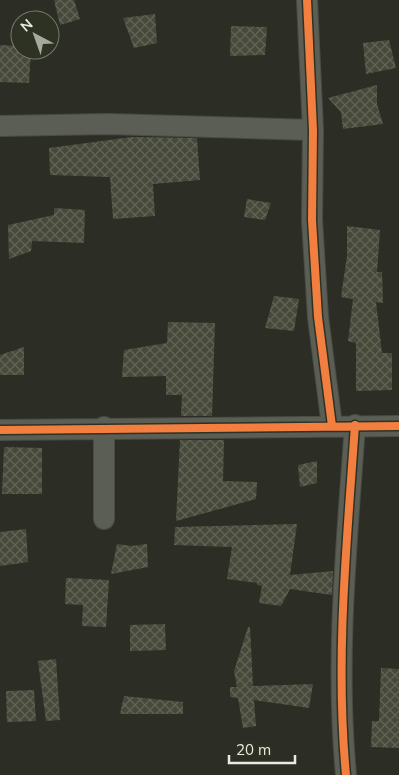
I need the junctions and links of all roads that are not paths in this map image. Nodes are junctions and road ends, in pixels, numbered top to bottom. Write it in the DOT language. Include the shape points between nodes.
graph roads {
  1 [pos="307,0"];
  2 [pos="0,126"];
  3 [pos="313,130"];
  4 [pos="355,425"];
  5 [pos="332,426"];
  6 [pos="399,426"];
  7 [pos="104,427"];
  8 [pos="0,430"];
  9 [pos="104,519"];
  10 [pos="346,775"];
  1 -- 3 [label="street"];
  2 -- 3 [label="street" via="108,124"];
  3 -- 5 [label="street" via="312,220 318,317"];
  4 -- 5 [label="street"];
  4 -- 6 [label="street"];
  4 -- 10 [label="street" via="341,623"];
  5 -- 7 [label="street"];
  7 -- 8 [label="street"];
  7 -- 9 [label="street"];
}
